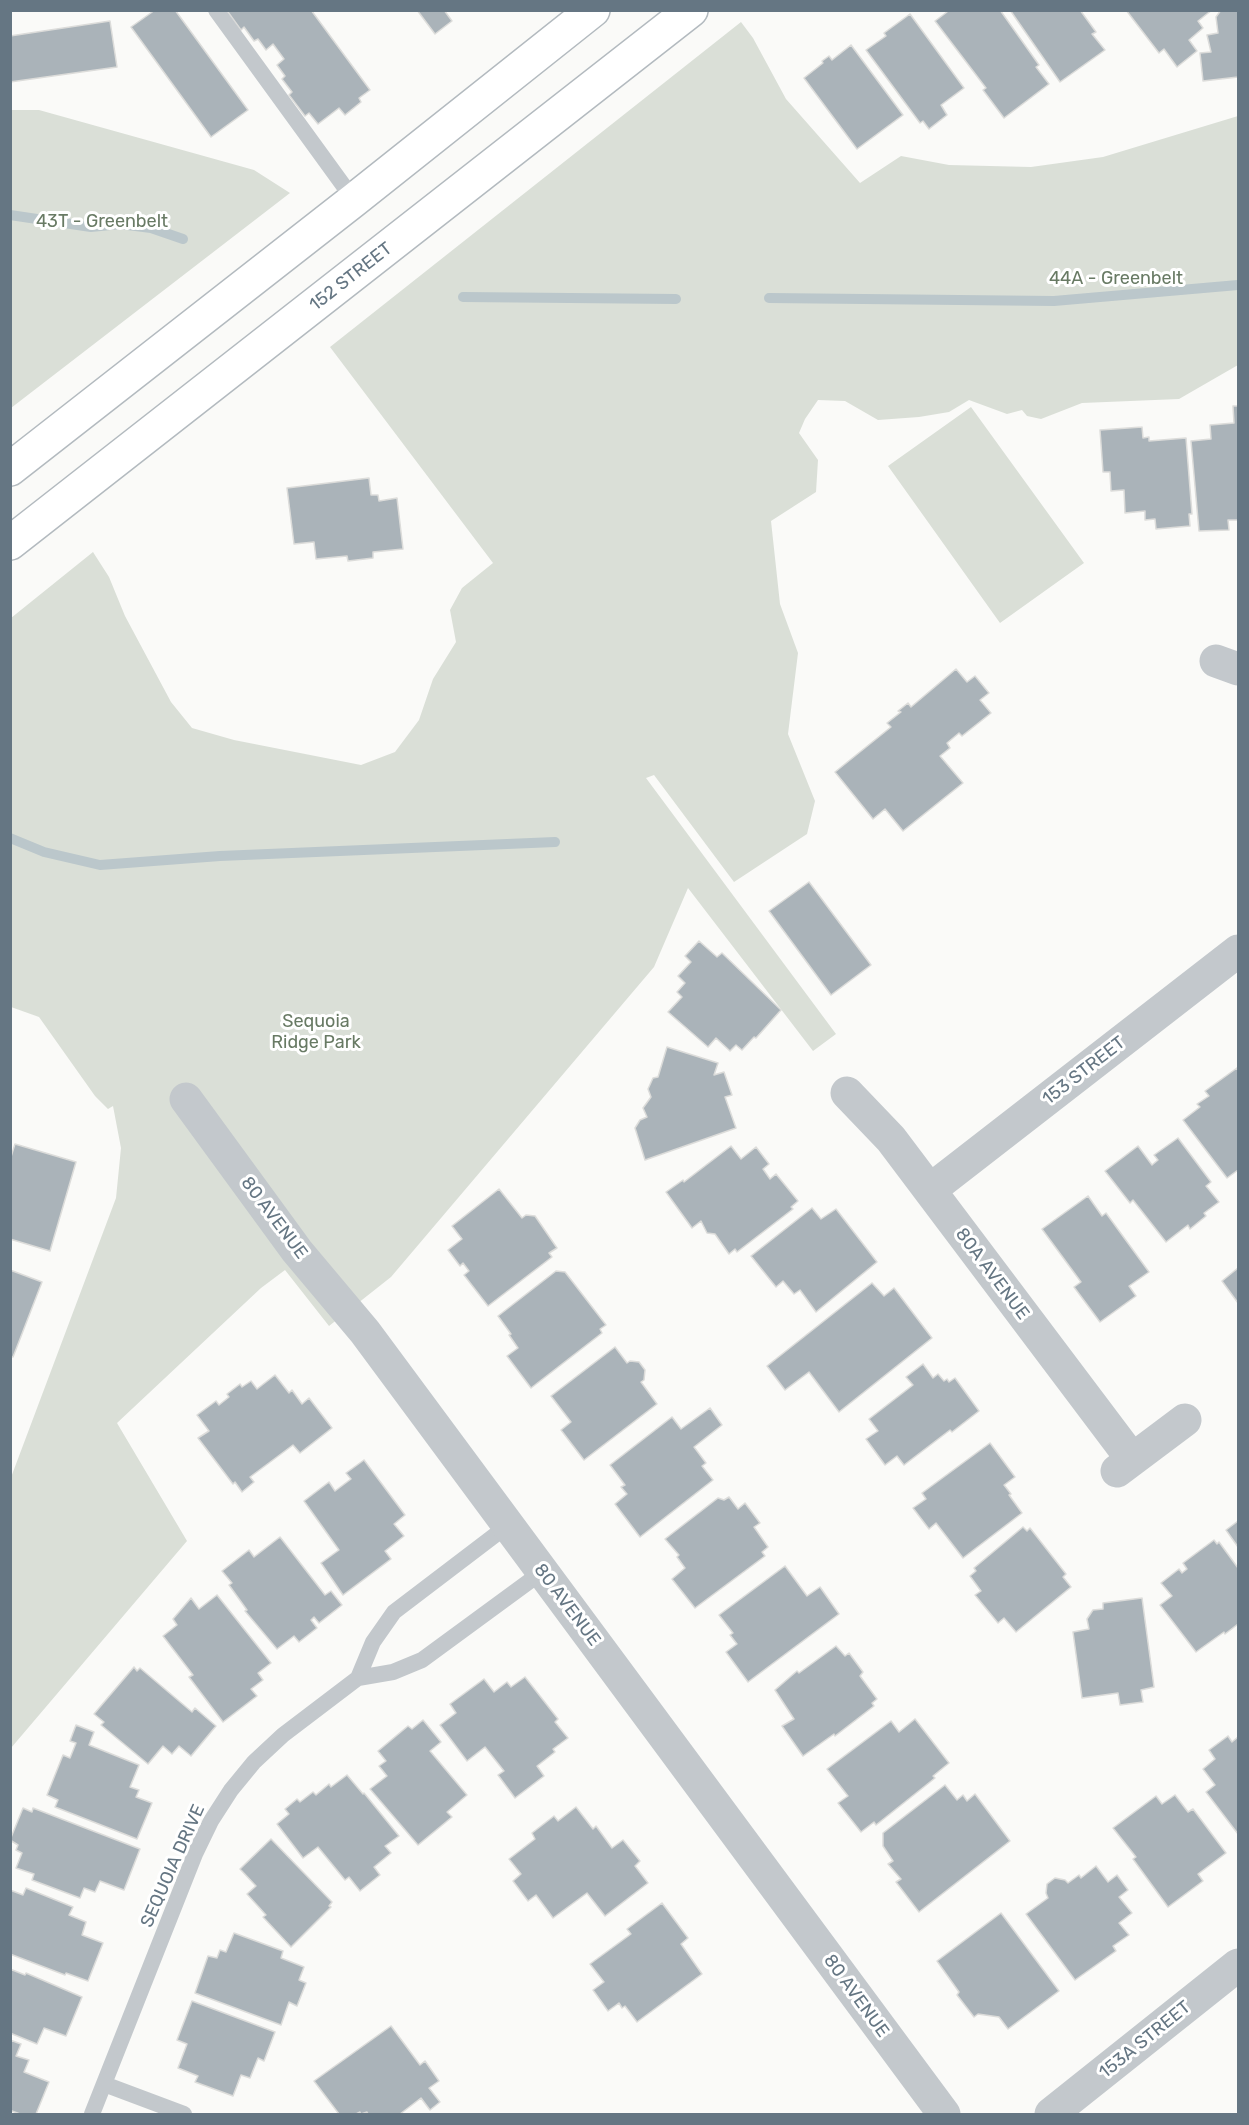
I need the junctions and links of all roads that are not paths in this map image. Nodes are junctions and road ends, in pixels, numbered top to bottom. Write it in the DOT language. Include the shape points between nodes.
graph roads {
  1 [pos="216,10"];
  2 [pos="593,10"];
  3 [pos="691,10"];
  4 [pos="354,200"];
  5 [pos="10,469"];
  6 [pos="10,543"];
  7 [pos="1239,951"];
  8 [pos="847,1094"];
  9 [pos="186,1099"];
  10 [pos="930,1191"];
  11 [pos="1185,1420"];
  12 [pos="507,1526"];
  13 [pos="542,1572"];
  14 [pos="358,1678"];
  15 [pos="1239,1965"];
  16 [pos="104,2084"];
  17 [pos="92,2115"];
  18 [pos="184,2115"];
  19 [pos="944,2115"];
  20 [pos="1051,2115"];
  1 -- 4 [label="lane"];
  2 -- 4 [label="main road"];
  3 -- 6 [label="main road, 152 STREET"];
  4 -- 5 [label="main road"];
  7 -- 10 [label="street, 153 STREET"];
  8 -- 10 [label="street, 80A AVENUE" via="891,1139"];
  9 -- 12 [label="street, 80 AVENUE" via="297,1251 365,1332"];
  10 -- 11 [label="street, 80A AVENUE" via="1124,1465"];
  12 -- 13 [label="street, 80 AVENUE"];
  12 -- 14 [label="lane" via="394,1612 373,1642"];
  13 -- 14 [label="lane, SEQUOIA DRIVE" via="422,1660 393,1672"];
  13 -- 19 [label="street, 80 AVENUE"];
  14 -- 16 [label="lane, SEQUOIA DRIVE" via="254,1762 211,1821"];
  15 -- 20 [label="street, 153A STREET"];
  16 -- 17 [label="lane, SEQUOIA DRIVE"];
  16 -- 18 [label="lane"];
}
